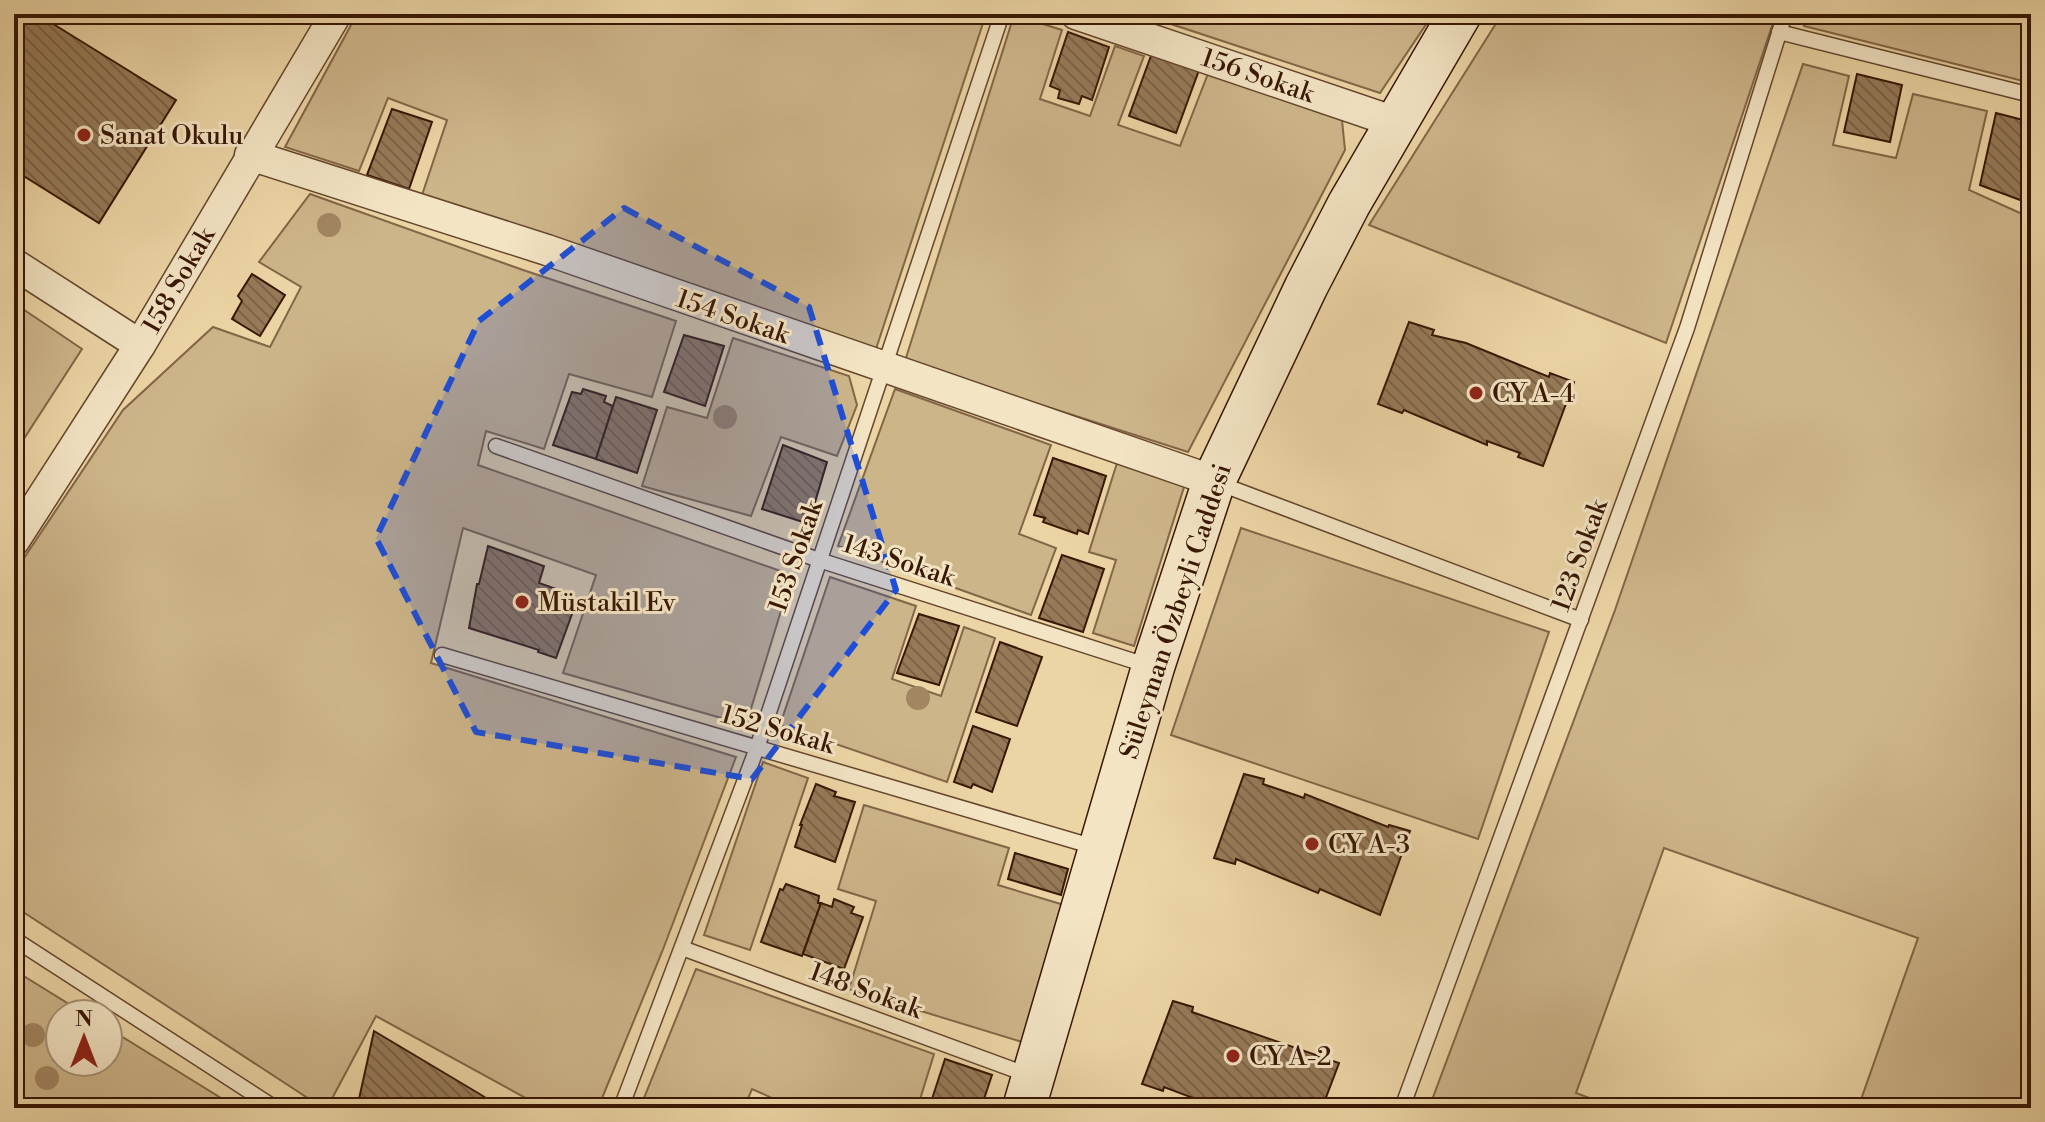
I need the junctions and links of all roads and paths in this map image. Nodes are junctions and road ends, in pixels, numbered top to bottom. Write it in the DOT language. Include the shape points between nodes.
graph roads {
  1 [pos="336,14"];
  2 [pos="1002,14"];
  3 [pos="1076,14"];
  4 [pos="1460,14"];
  5 [pos="1785,14"];
  6 [pos="1779,32"];
  7 [pos="2031,95"];
  8 [pos="1395,122"];
  9 [pos="250,155"];
  10 [pos="14,264"];
  11 [pos="140,345"];
  12 [pos="885,369"];
  13 [pos="496,446"];
  14 [pos="1214,481"];
  15 [pos="14,541"];
  16 [pos="819,560"];
  17 [pos="1581,620"];
  18 [pos="442,655"];
  19 [pos="1153,667"];
  20 [pos="757,748"];
  21 [pos="1100,849"];
  22 [pos="14,939"];
  23 [pos="682,948"];
  24 [pos="1027,1100"];
  25 [pos="275,1108"];
  26 [pos="621,1108"];
  27 [pos="1402,1108"];
  1 -- 9 [label="street, 158 Sokak"];
  2 -- 12 [label="lane, 153 Sokak"];
  3 -- 8 [label="street, 156 Sokak"];
  4 -- 8 [label="street, Süleyman Özbeyli Caddesi"];
  5 -- 6 [label="lane, 123 Sokak"];
  6 -- 7 [label="lane"];
  6 -- 17 [label="lane, 123 Sokak" via="1687,328"];
  8 -- 14 [label="street, Süleyman Özbeyli Caddesi" via="1306,287"];
  9 -- 11 [label="street, 158 Sokak"];
  9 -- 12 [label="street, 154 Sokak" via="547,250"];
  10 -- 11 [label="street"];
  11 -- 15 [label="street, 158 Sokak"];
  12 -- 14 [label="street, 154 Sokak"];
  12 -- 16 [label="lane, 153 Sokak"];
  13 -- 16 [label="lane, 143 Sokak"];
  14 -- 17 [label="lane"];
  14 -- 19 [label="street, Süleyman Özbeyli Caddesi"];
  16 -- 19 [label="lane, 143 Sokak"];
  16 -- 20 [label="lane, 153 Sokak"];
  17 -- 27 [label="lane, 123 Sokak"];
  18 -- 20 [label="lane, 152 Sokak"];
  19 -- 21 [label="street, Süleyman Özbeyli Caddesi"];
  20 -- 21 [label="lane, 152 Sokak"];
  20 -- 23 [label="lane, 153 Sokak"];
  21 -- 24 [label="street, Süleyman Özbeyli Caddesi"];
  22 -- 25 [label="lane"];
  23 -- 24 [label="lane, 148 Sokak"];
  23 -- 26 [label="lane, 153 Sokak"];
}
